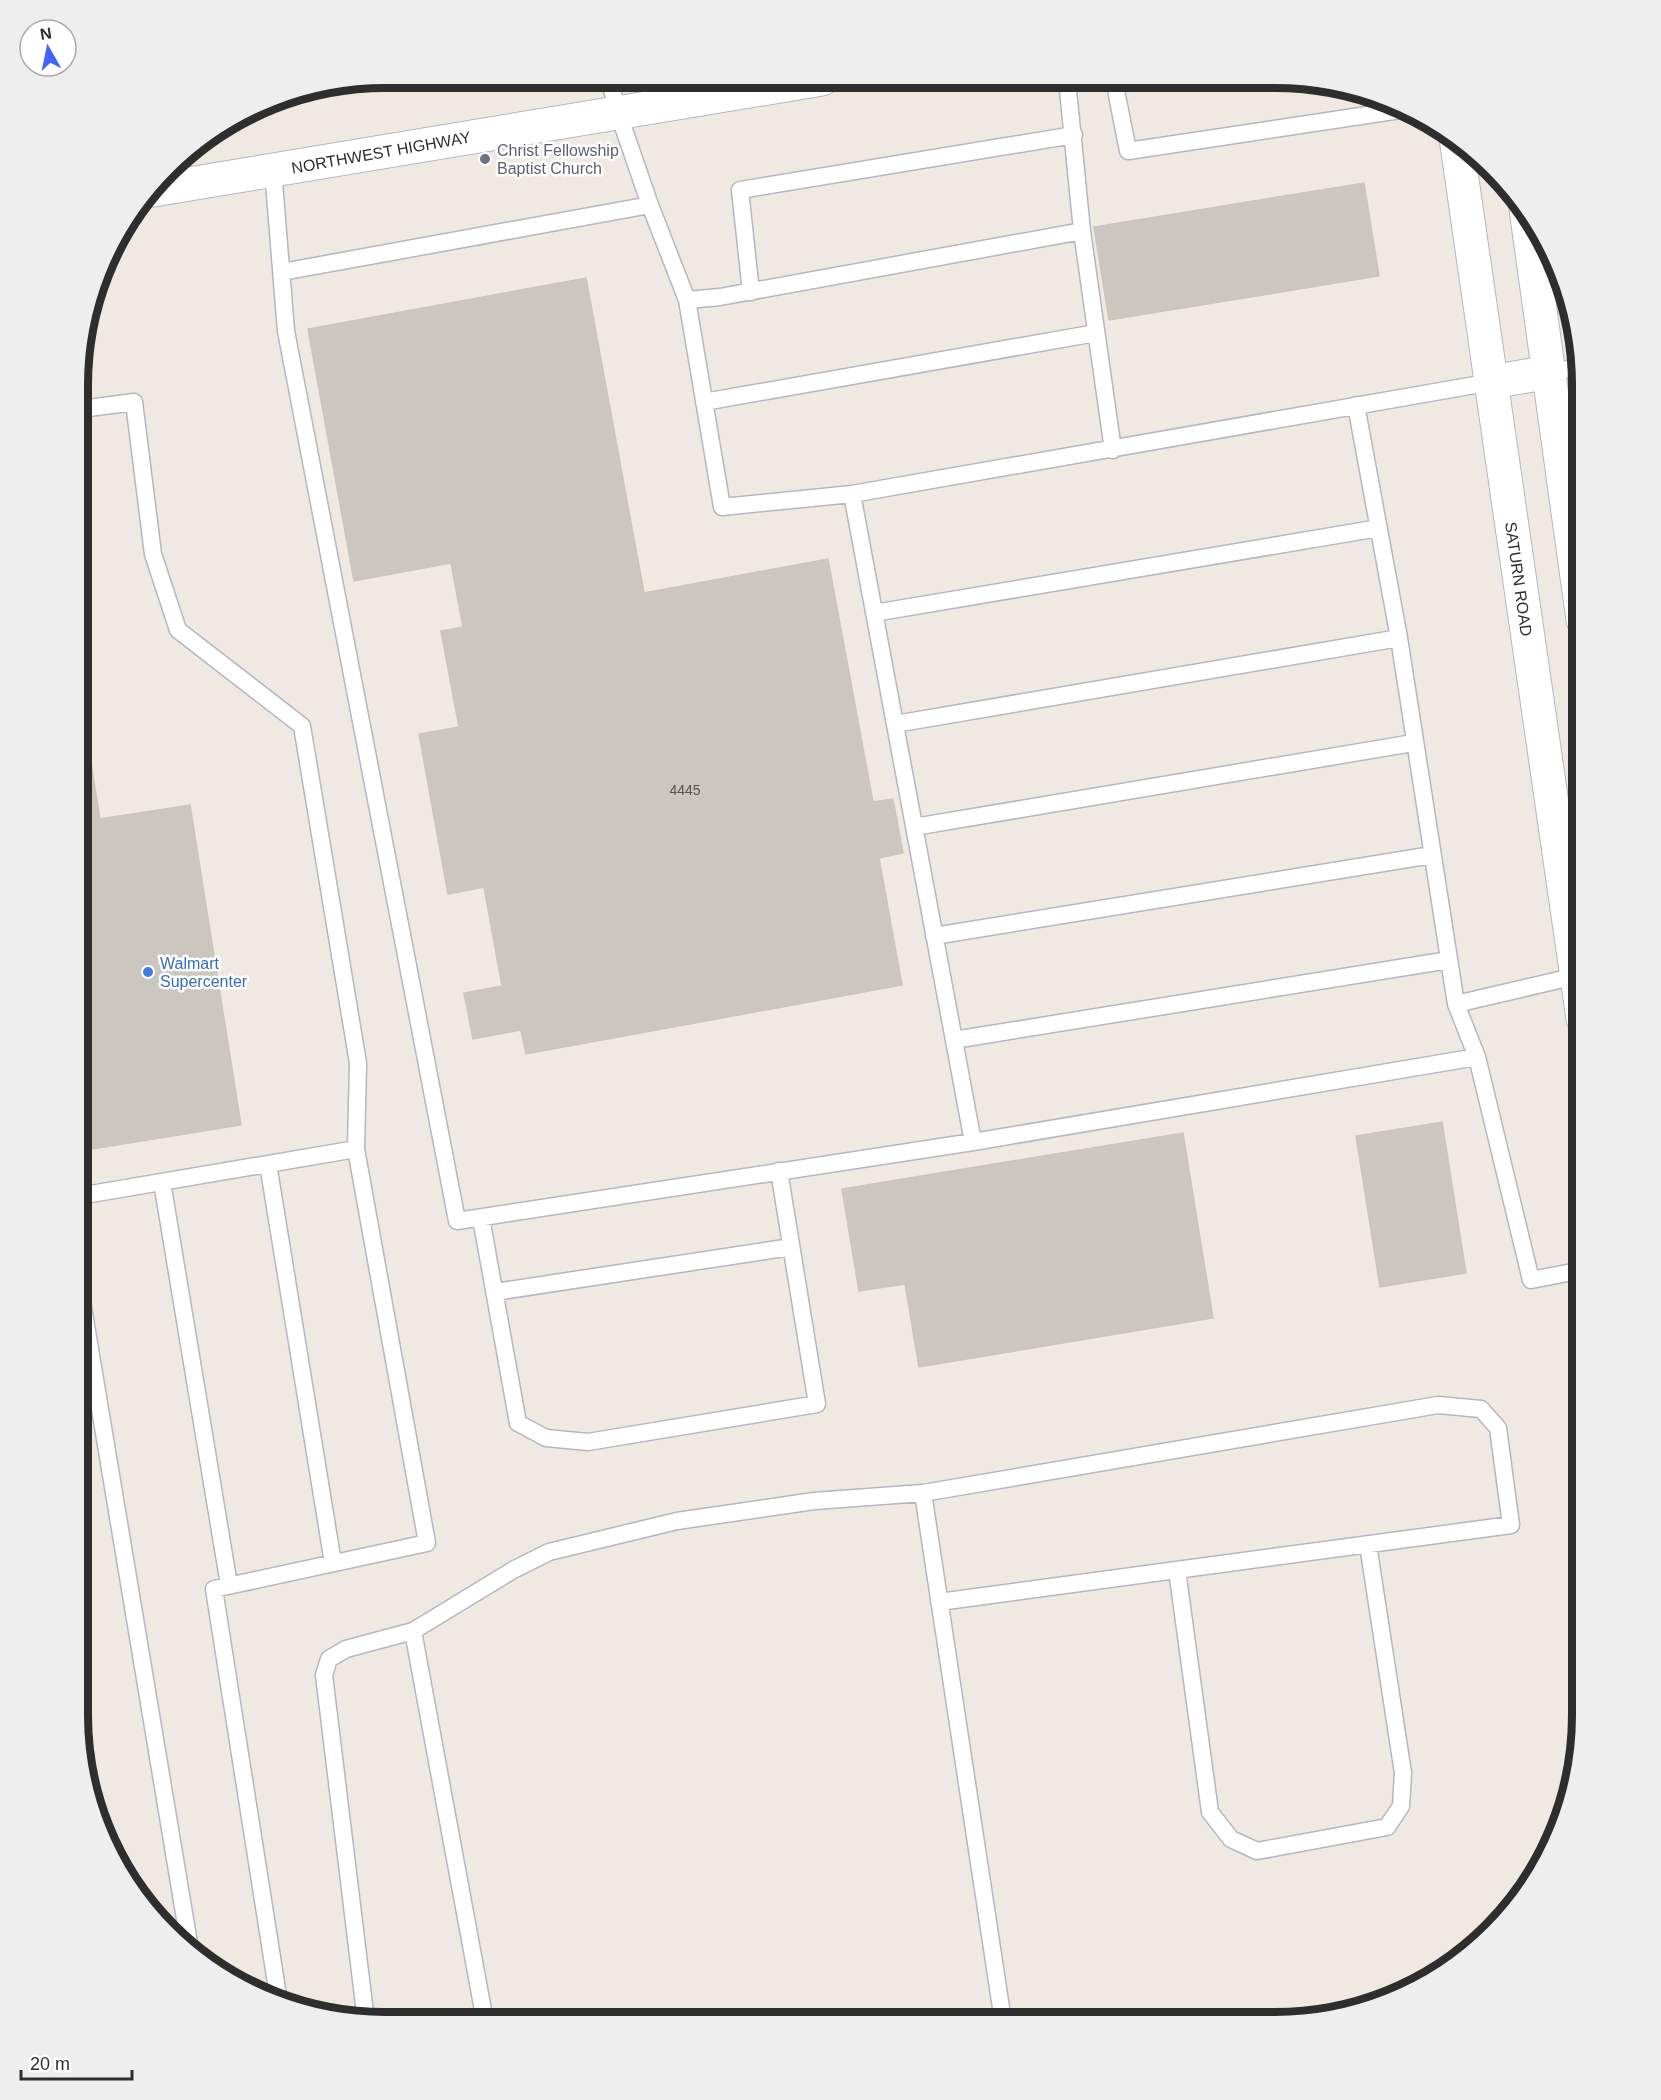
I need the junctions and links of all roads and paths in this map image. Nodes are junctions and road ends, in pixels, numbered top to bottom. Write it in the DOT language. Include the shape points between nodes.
graph roads {
  1 [pos="611,88"];
  2 [pos="766,88"];
  3 [pos="1069,88"];
  4 [pos="1116,88"];
  5 [pos="618,112"];
  6 [pos="1390,112"];
  7 [pos="1074,135"];
  8 [pos="1458,152"];
  9 [pos="273,170"];
  10 [pos="164,188"];
  11 [pos="650,205"];
  12 [pos="1082,231"];
  13 [pos="1534,238"];
  14 [pos="282,272"];
  15 [pos="751,291"];
  16 [pos="687,300"];
  17 [pos="1096,333"];
  18 [pos="1572,368"];
  19 [pos="1549,372"];
  20 [pos="1492,382"];
  21 [pos="704,402"];
  22 [pos="1356,405"];
  23 [pos="88,407"];
  24 [pos="1113,450"];
  25 [pos="852,494"];
  26 [pos="1379,528"];
  27 [pos="1572,540"];
  28 [pos="874,613"];
  29 [pos="1399,638"];
  30 [pos="895,724"];
  31 [pos="1413,743"];
  32 [pos="914,827"];
  33 [pos="1432,855"];
  34 [pos="1572,922"];
  35 [pos="934,936"];
  36 [pos="1449,960"];
  37 [pos="1572,978"];
  38 [pos="1456,1004"];
  39 [pos="954,1040"];
  40 [pos="1477,1057"];
  41 [pos="972,1142"];
  42 [pos="356,1149"];
  43 [pos="267,1164"];
  44 [pos="779,1171"];
  45 [pos="162,1182"];
  46 [pos="88,1194"];
  47 [pos="481,1218"];
  48 [pos="791,1246"];
  49 [pos="1572,1272"];
  50 [pos="495,1292"];
  51 [pos="88,1337"];
  52 [pos="923,1493"];
  53 [pos="1368,1545"];
  54 [pos="333,1563"];
  55 [pos="1177,1570"];
  56 [pos="229,1586"];
  57 [pos="939,1602"];
  58 [pos="413,1631"];
  59 [pos="188,1936"];
  60 [pos="277,1991"];
  61 [pos="365,2011"];
  62 [pos="483,2012"];
  63 [pos="1002,2012"];
  1 -- 5 [label="lane"];
  2 -- 5 [label="street, NORTHWEST HIGHWAY"];
  3 -- 7 [label="lane"];
  4 -- 6 [label="lane" via="1128,151"];
  5 -- 9 [label="street, NORTHWEST HIGHWAY"];
  5 -- 11 [label="lane"];
  7 -- 12 [label="lane"];
  7 -- 15 [label="lane" via="740,190"];
  8 -- 20 [label="street, SATURN ROAD"];
  9 -- 10 [label="street, NORTHWEST HIGHWAY"];
  9 -- 14 [label="lane"];
  11 -- 14 [label="lane"];
  11 -- 16 [label="lane"];
  12 -- 15 [label="lane"];
  12 -- 17 [label="lane"];
  13 -- 19 [label="street"];
  14 -- 47 [label="lane" via="286,331 457,1221"];
  15 -- 16 [label="lane"];
  16 -- 21 [label="lane"];
  17 -- 21 [label="lane"];
  17 -- 24 [label="lane"];
  18 -- 19 [label="lane"];
  19 -- 20 [label="street"];
  19 -- 27 [label="street"];
  20 -- 22 [label="lane"];
  20 -- 34 [label="street, SATURN ROAD"];
  21 -- 25 [label="lane" via="722,507"];
  22 -- 24 [label="lane"];
  22 -- 26 [label="lane"];
  23 -- 42 [label="lane" via="134,402 153,554 178,630 302,726 358,1064"];
  24 -- 25 [label="lane"];
  25 -- 28 [label="lane"];
  26 -- 28 [label="lane"];
  26 -- 29 [label="lane"];
  28 -- 30 [label="lane"];
  29 -- 30 [label="lane"];
  29 -- 31 [label="lane"];
  30 -- 32 [label="lane"];
  31 -- 32 [label="lane"];
  31 -- 33 [label="lane"];
  32 -- 35 [label="lane"];
  33 -- 35 [label="lane"];
  33 -- 36 [label="lane"];
  35 -- 39 [label="lane"];
  36 -- 38 [label="lane"];
  36 -- 39 [label="lane"];
  37 -- 38 [label="lane"];
  38 -- 40 [label="lane"];
  39 -- 41 [label="lane"];
  40 -- 41 [label="lane"];
  40 -- 49 [label="lane" via="1531,1280"];
  41 -- 44 [label="lane"];
  42 -- 43 [label="lane"];
  42 -- 54 [label="lane" via="427,1543"];
  43 -- 45 [label="lane"];
  43 -- 54 [label="lane"];
  44 -- 47 [label="lane"];
  44 -- 48 [label="lane"];
  45 -- 46 [label="lane"];
  45 -- 56 [label="lane"];
  47 -- 50 [label="lane"];
  48 -- 50 [label="lane"];
  48 -- 50 [label="lane" via="818,1404 588,1442 546,1438 518,1423"];
  51 -- 59 [label="lane"];
  52 -- 53 [label="lane" via="1438,1405 1481,1409 1498,1428 1511,1525"];
  52 -- 57 [label="lane"];
  52 -- 58 [label="lane" via="814,1501 677,1521 549,1552"];
  53 -- 55 [label="lane"];
  53 -- 55 [label="lane" via="1402,1773 1401,1806 1387,1827 1257,1851 1231,1839 1210,1812"];
  54 -- 56 [label="lane"];
  55 -- 57 [label="lane"];
  56 -- 60 [label="lane" via="213,1588"];
  57 -- 63 [label="lane"];
  58 -- 61 [label="lane" via="346,1649 328,1659 324,1675"];
  58 -- 62 [label="lane"];
}
